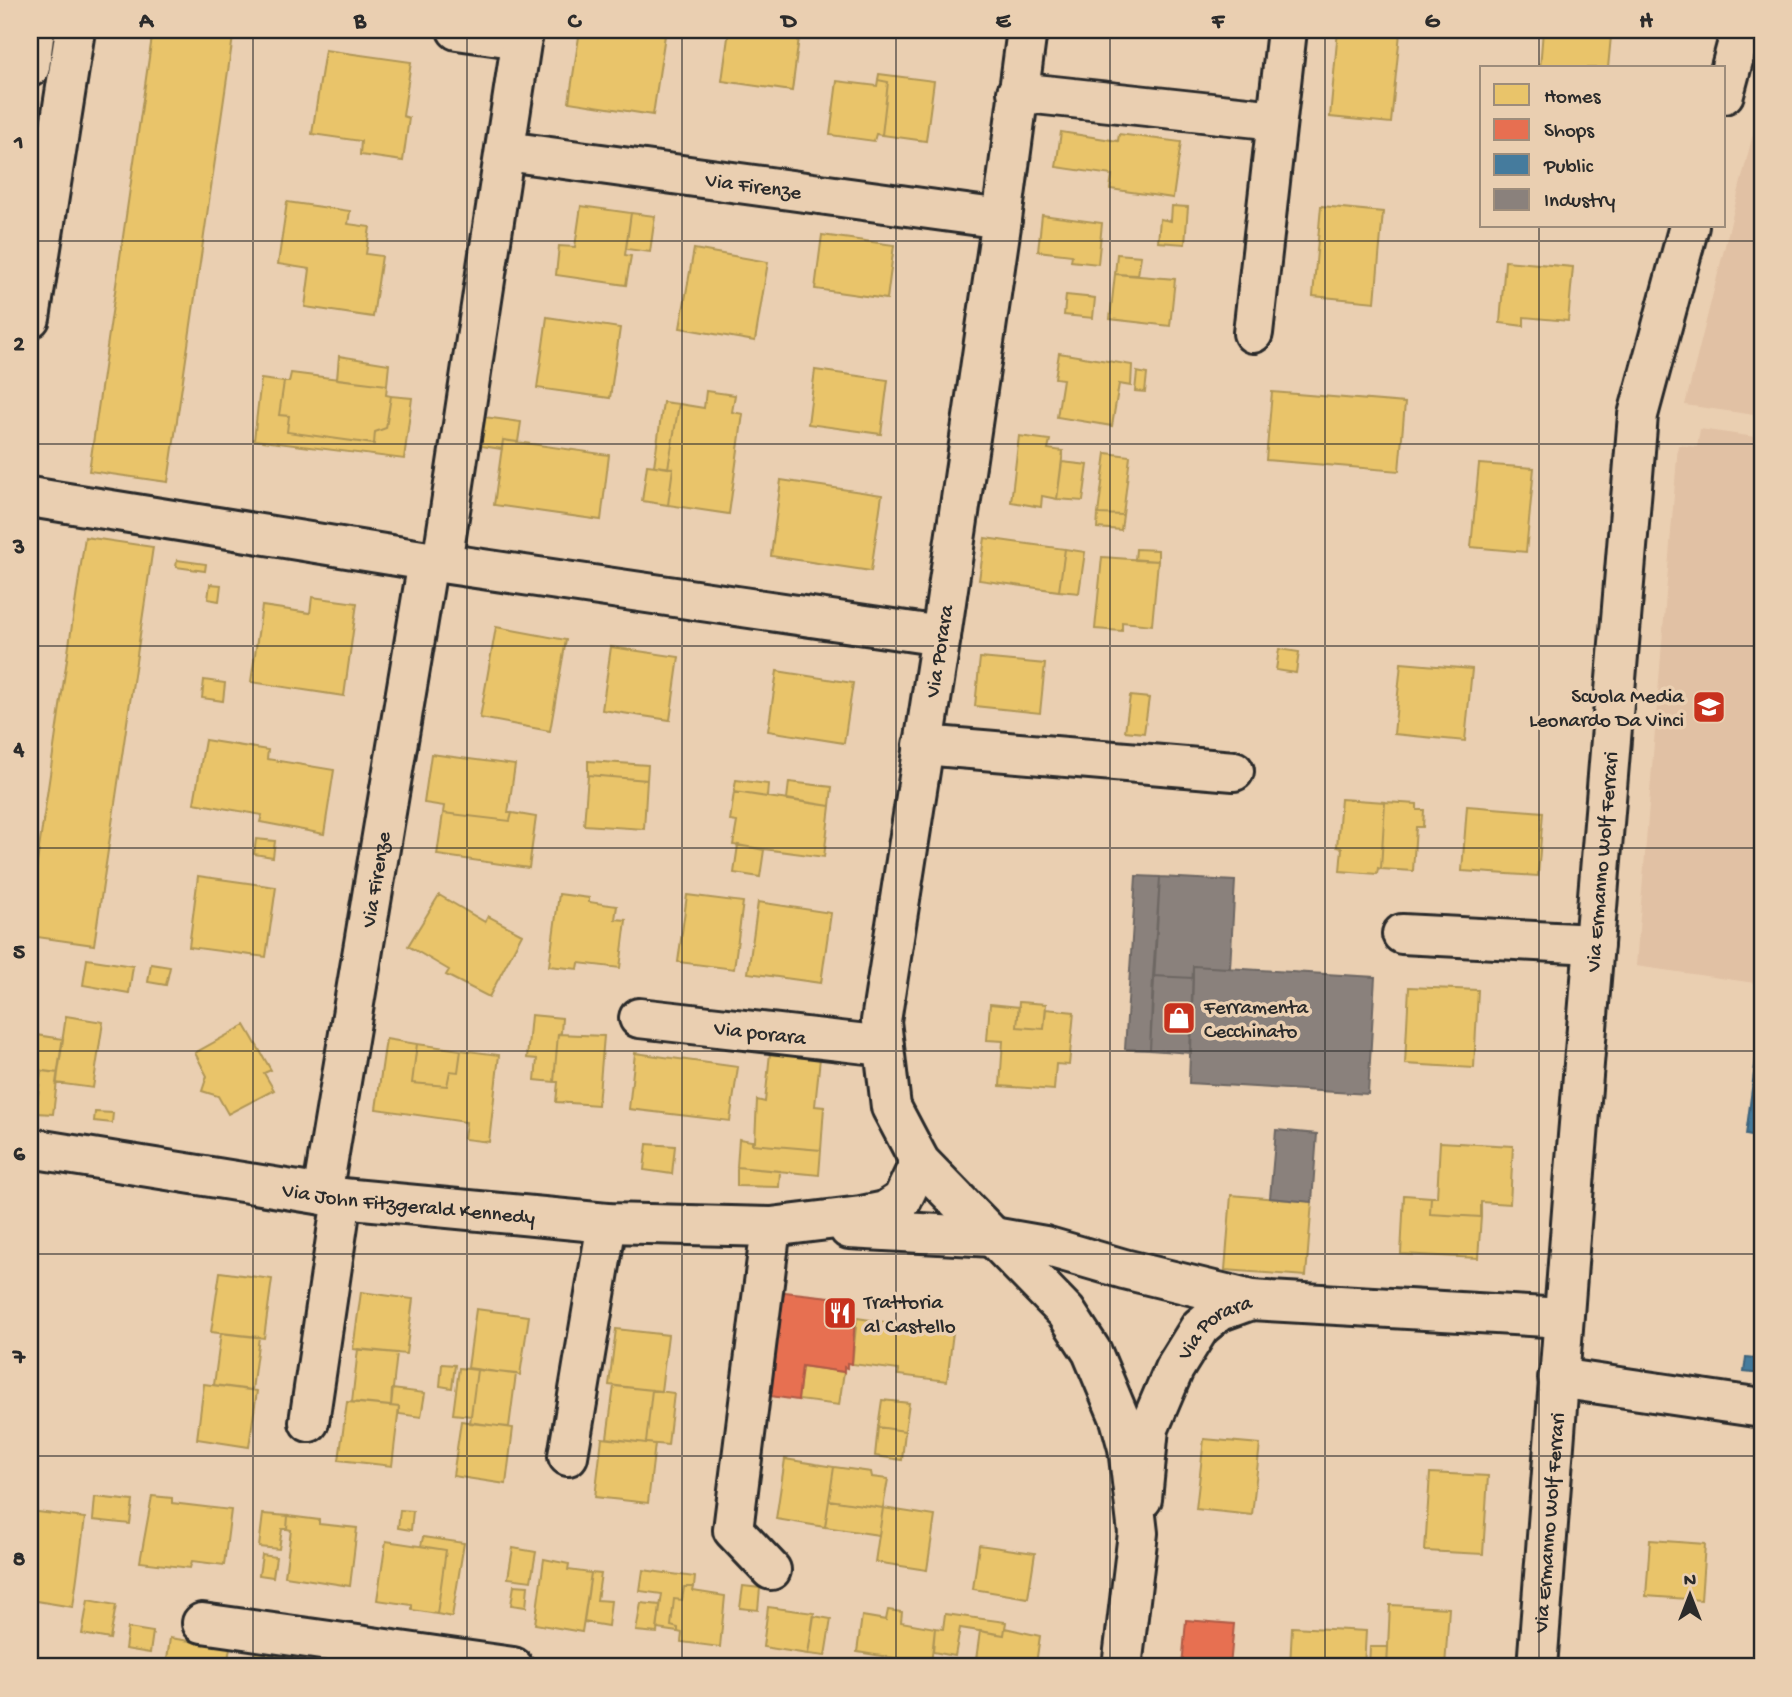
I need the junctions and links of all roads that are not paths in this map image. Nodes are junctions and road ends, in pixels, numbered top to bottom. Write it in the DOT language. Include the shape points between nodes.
graph roads {
  1 [pos="35,30"];
  2 [pos="75,30"];
  3 [pos="457,30"];
  4 [pos="1027,30"];
  5 [pos="1287,30"];
  6 [pos="1741,30"];
  7 [pos="522,34"];
  8 [pos="30,67"];
  9 [pos="1726,86"];
  10 [pos="1017,92"];
  11 [pos="1276,120"];
  12 [pos="506,151"];
  13 [pos="41,168"];
  14 [pos="1002,219"];
  15 [pos="1688,228"];
  16 [pos="30,318"];
  17 [pos="1253,333"];
  18 [pos="30,497"];
  19 [pos="435,562"];
  20 [pos="941,636"];
  21 [pos="923,745"];
  22 [pos="1234,771"];
  23 [pos="1402,934"];
  24 [pos="1594,944"];
  25 [pos="639,1018"];
  26 [pos="884,1046"];
  27 [pos="30,1148"];
  28 [pos="920,1162"];
  29 [pos="332,1197"];
  30 [pos="607,1223"];
  31 [pos="782,1225"];
  32 [pos="993,1237"];
  33 [pos="1251,1300"];
  34 [pos="1563,1318"];
  35 [pos="1558,1378"];
  36 [pos="1762,1408"];
  37 [pos="309,1422"];
  38 [pos="568,1456"];
  39 [pos="1138,1533"];
  40 [pos="771,1570"];
  41 [pos="202,1623"];
  42 [pos="513,1667"];
  43 [pos="1122,1667"];
  44 [pos="1537,1667"];
  1 -- 8 [label="street"];
  2 -- 13 [label="street"];
  3 -- 7 [label="street, Via Firenze"];
  4 -- 10 [label="street, Via Porara"];
  5 -- 11 [label="street"];
  6 -- 9 [label="street"];
  7 -- 12 [label="street, Via Firenze"];
  10 -- 11 [label="street"];
  10 -- 14 [label="street, Via Porara"];
  11 -- 17 [label="street"];
  12 -- 14 [label="street, Via Firenze"];
  12 -- 19 [label="street, Via Firenze"];
  13 -- 16 [label="street"];
  14 -- 20 [label="street, Via Porara"];
  15 -- 24 [label="street, Via Ermanno Wolf Ferrari" via="1638,415"];
  18 -- 19 [label="street"];
  19 -- 20 [label="street"];
  19 -- 29 [label="street, Via Firenze"];
  20 -- 21 [label="street, Via Porara"];
  21 -- 22 [label="street"];
  21 -- 26 [label="street, Via Porara" via="881,1021"];
  23 -- 24 [label="street"];
  24 -- 34 [label="street, Via Ermanno Wolf Ferrari"];
  25 -- 26 [label="street, Via porara"];
  26 -- 28 [label="street, Via Porara" via="891,1107"];
  27 -- 29 [label="street, Via John Fitzgerald Kennedy"];
  28 -- 31 [label="street, Via John Fitzgerald Kennedy" via="902,1200 885,1211"];
  28 -- 32 [label="street, Via Porara"];
  29 -- 30 [label="street, Via John Fitzgerald Kennedy"];
  29 -- 37 [label="street, Via Firenze"];
  30 -- 31 [label="street, Via John Fitzgerald Kennedy"];
  30 -- 38 [label="street"];
  31 -- 32 [label="street, Via John Fitzgerald Kennedy"];
  31 -- 40 [label="street" via="733,1530"];
  32 -- 33 [label="street, Via Porara" via="1045,1246"];
  32 -- 39 [label="street, Via Porara" via="1066,1312 1092,1352 1110,1390 1128,1448"];
  33 -- 34 [label="street"];
  33 -- 39 [label="street, Via Porara" via="1218,1312 1200,1327 1174,1369 1149,1428"];
  34 -- 35 [label="street, Via Ermanno Wolf Ferrari"];
  35 -- 36 [label="street"];
  35 -- 44 [label="street, Via Ermanno Wolf Ferrari"];
  39 -- 43 [label="street, Via Porara"];
  41 -- 42 [label="street"];
}
